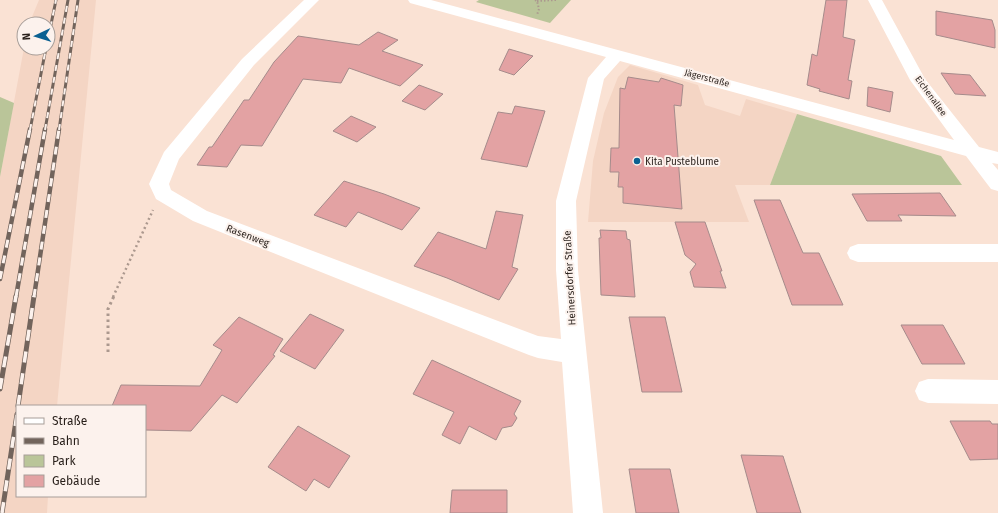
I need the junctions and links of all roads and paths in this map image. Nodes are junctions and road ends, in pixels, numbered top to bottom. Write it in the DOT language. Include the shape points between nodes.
graph roads {
  1 [pos="312,0"];
  2 [pos="415,0"];
  3 [pos="556,0"];
  4 [pos="875,0"];
  5 [pos="537,1"];
  6 [pos="617,54"];
  7 [pos="972,151"];
  8 [pos="998,158"];
  9 [pos="998,184"];
  10 [pos="163,194"];
  11 [pos="858,253"];
  12 [pos="998,253"];
  13 [pos="108,352"];
  14 [pos="573,352"];
  15 [pos="928,391"];
  16 [pos="998,392"];
  17 [pos="588,513"];
  1 -- 10 [label="street" via="248,62 171,157 160,184"];
  2 -- 6 [label="street, Jägerstraße"];
  3 -- 5 [label="path"];
  4 -- 7 [label="street, Eichenallee" via="918,80"];
  6 -- 7 [label="street, Jägerstraße"];
  6 -- 14 [label="street, Heinersdorfer Straße" via="596,78 566,201 567,270"];
  7 -- 8 [label="street, Jägerstraße"];
  7 -- 9 [label="street, Eichenallee"];
  10 -- 13 [label="path" via="151,212 108,309"];
  10 -- 14 [label="street, Rasenweg" via="200,216 538,348"];
  11 -- 12 [label="street"];
  14 -- 17 [label="street, Heinersdorfer Straße"];
  15 -- 16 [label="street"];
}
